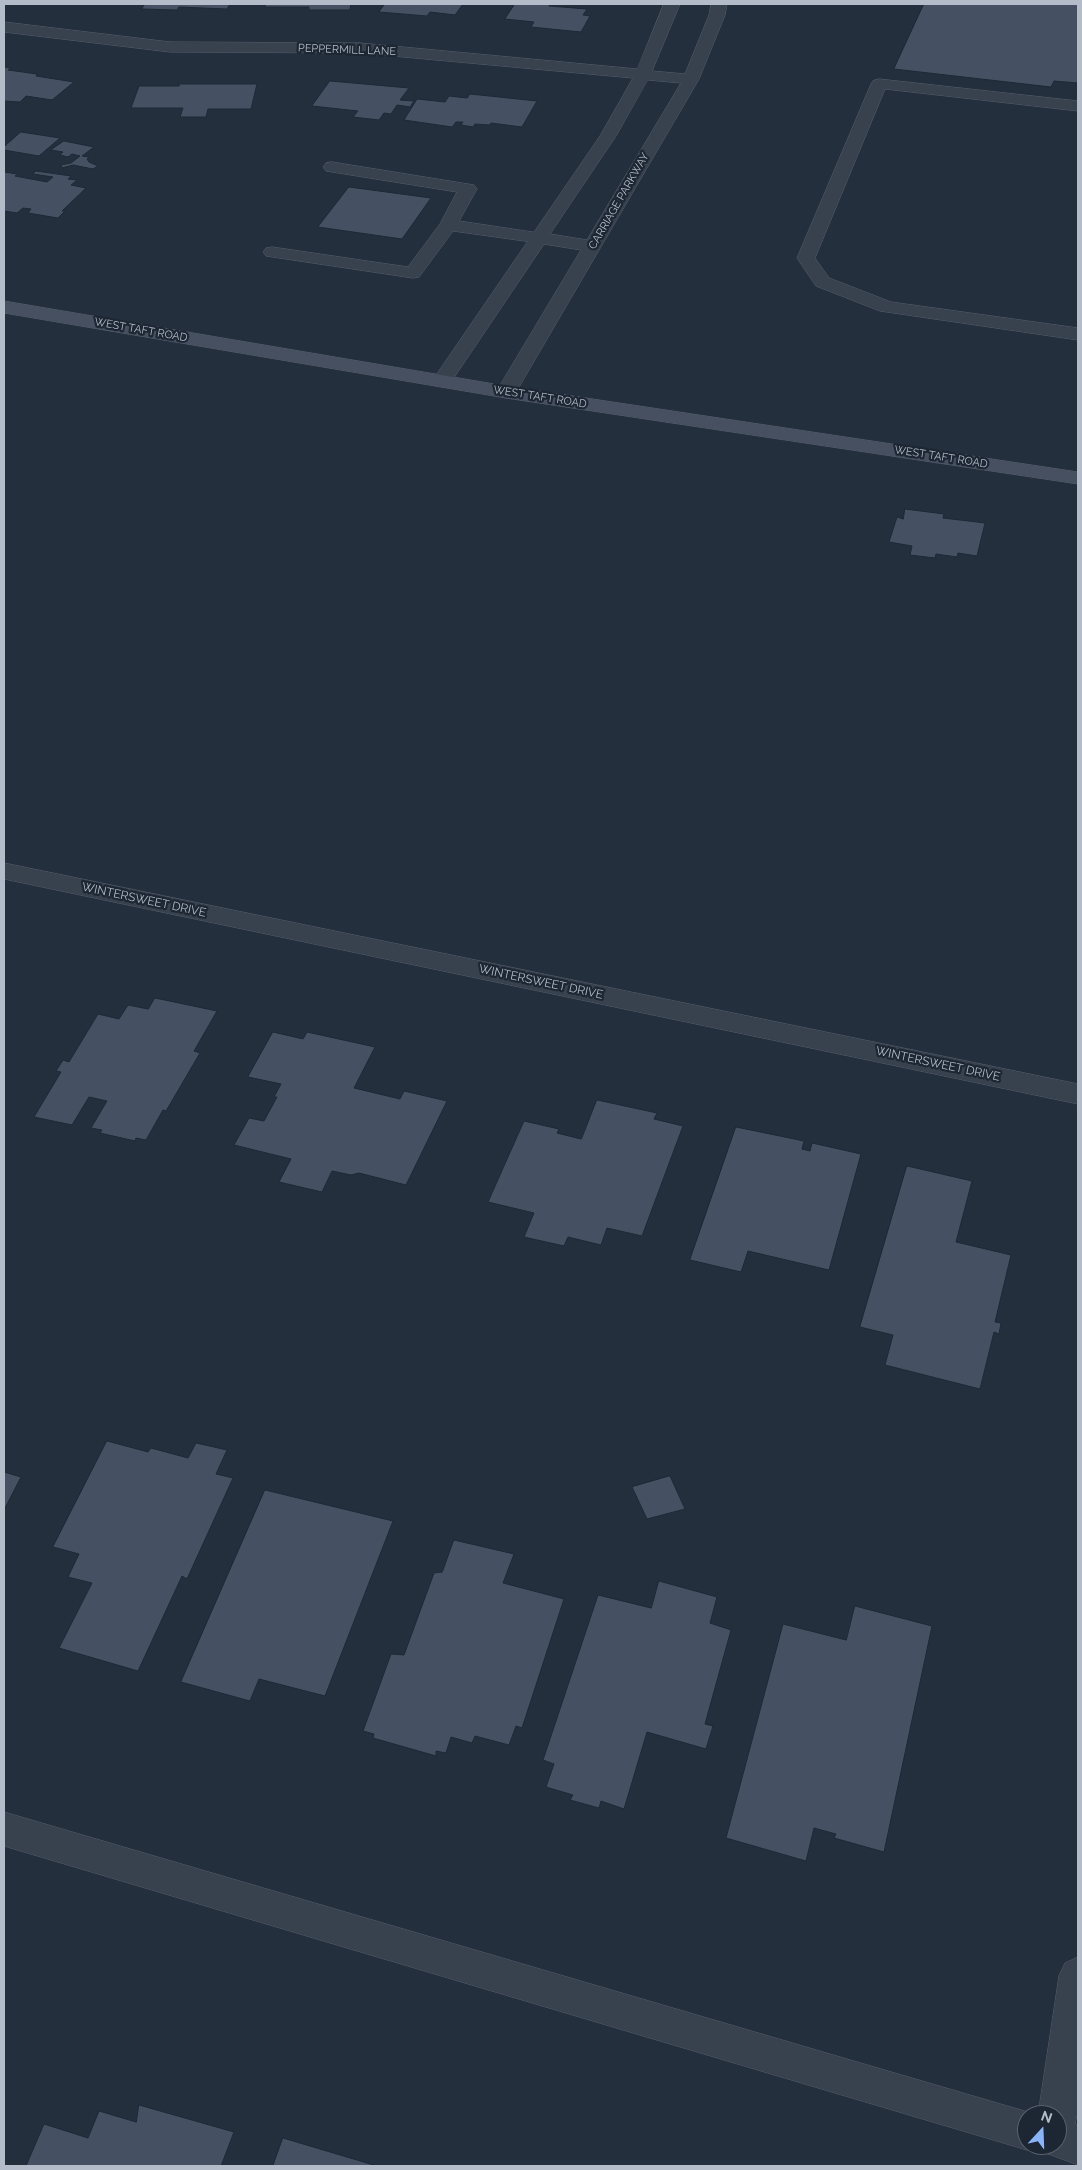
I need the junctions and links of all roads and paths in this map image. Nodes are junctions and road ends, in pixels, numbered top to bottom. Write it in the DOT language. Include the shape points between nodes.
graph roads {
  1 [pos="672,4"];
  2 [pos="719,4"];
  3 [pos="4,27"];
  4 [pos="643,74"];
  5 [pos="690,79"];
  6 [pos="1078,106"];
  7 [pos="332,167"];
  8 [pos="448,225"];
  9 [pos="539,238"];
  10 [pos="593,246"];
  11 [pos="272,252"];
  12 [pos="4,307"];
  13 [pos="1078,334"];
  14 [pos="442,381"];
  15 [pos="506,392"];
  16 [pos="1078,478"];
  17 [pos="4,871"];
  18 [pos="1078,1094"];
  19 [pos="4,1829"];
  20 [pos="1078,1976"];
  21 [pos="1059,2105"];
  22 [pos="1017,2127"];
  1 -- 4 [label="street"];
  2 -- 5 [label="street, CARRIAGE PARKWAY"];
  3 -- 4 [label="street, PEPPERMILL LANE" via="170,47 360,48"];
  4 -- 5 [label="street, PEPPERMILL LANE"];
  4 -- 9 [label="street" via="608,136"];
  5 -- 10 [label="street, CARRIAGE PARKWAY"];
  6 -- 13 [label="street" via="879,84 806,258 822,282 887,307"];
  7 -- 8 [label="street" via="468,189"];
  8 -- 9 [label="street"];
  8 -- 11 [label="street" via="413,273"];
  9 -- 10 [label="street"];
  9 -- 14 [label="street"];
  10 -- 15 [label="street, CARRIAGE PARKWAY"];
  12 -- 14 [label="main road, WEST TAFT ROAD"];
  14 -- 15 [label="main road, WEST TAFT ROAD"];
  15 -- 16 [label="main road, WEST TAFT ROAD"];
  17 -- 18 [label="street, WINTERSWEET DRIVE"];
  19 -- 22 [label="street"];
  20 -- 21 [label="street"];
}
